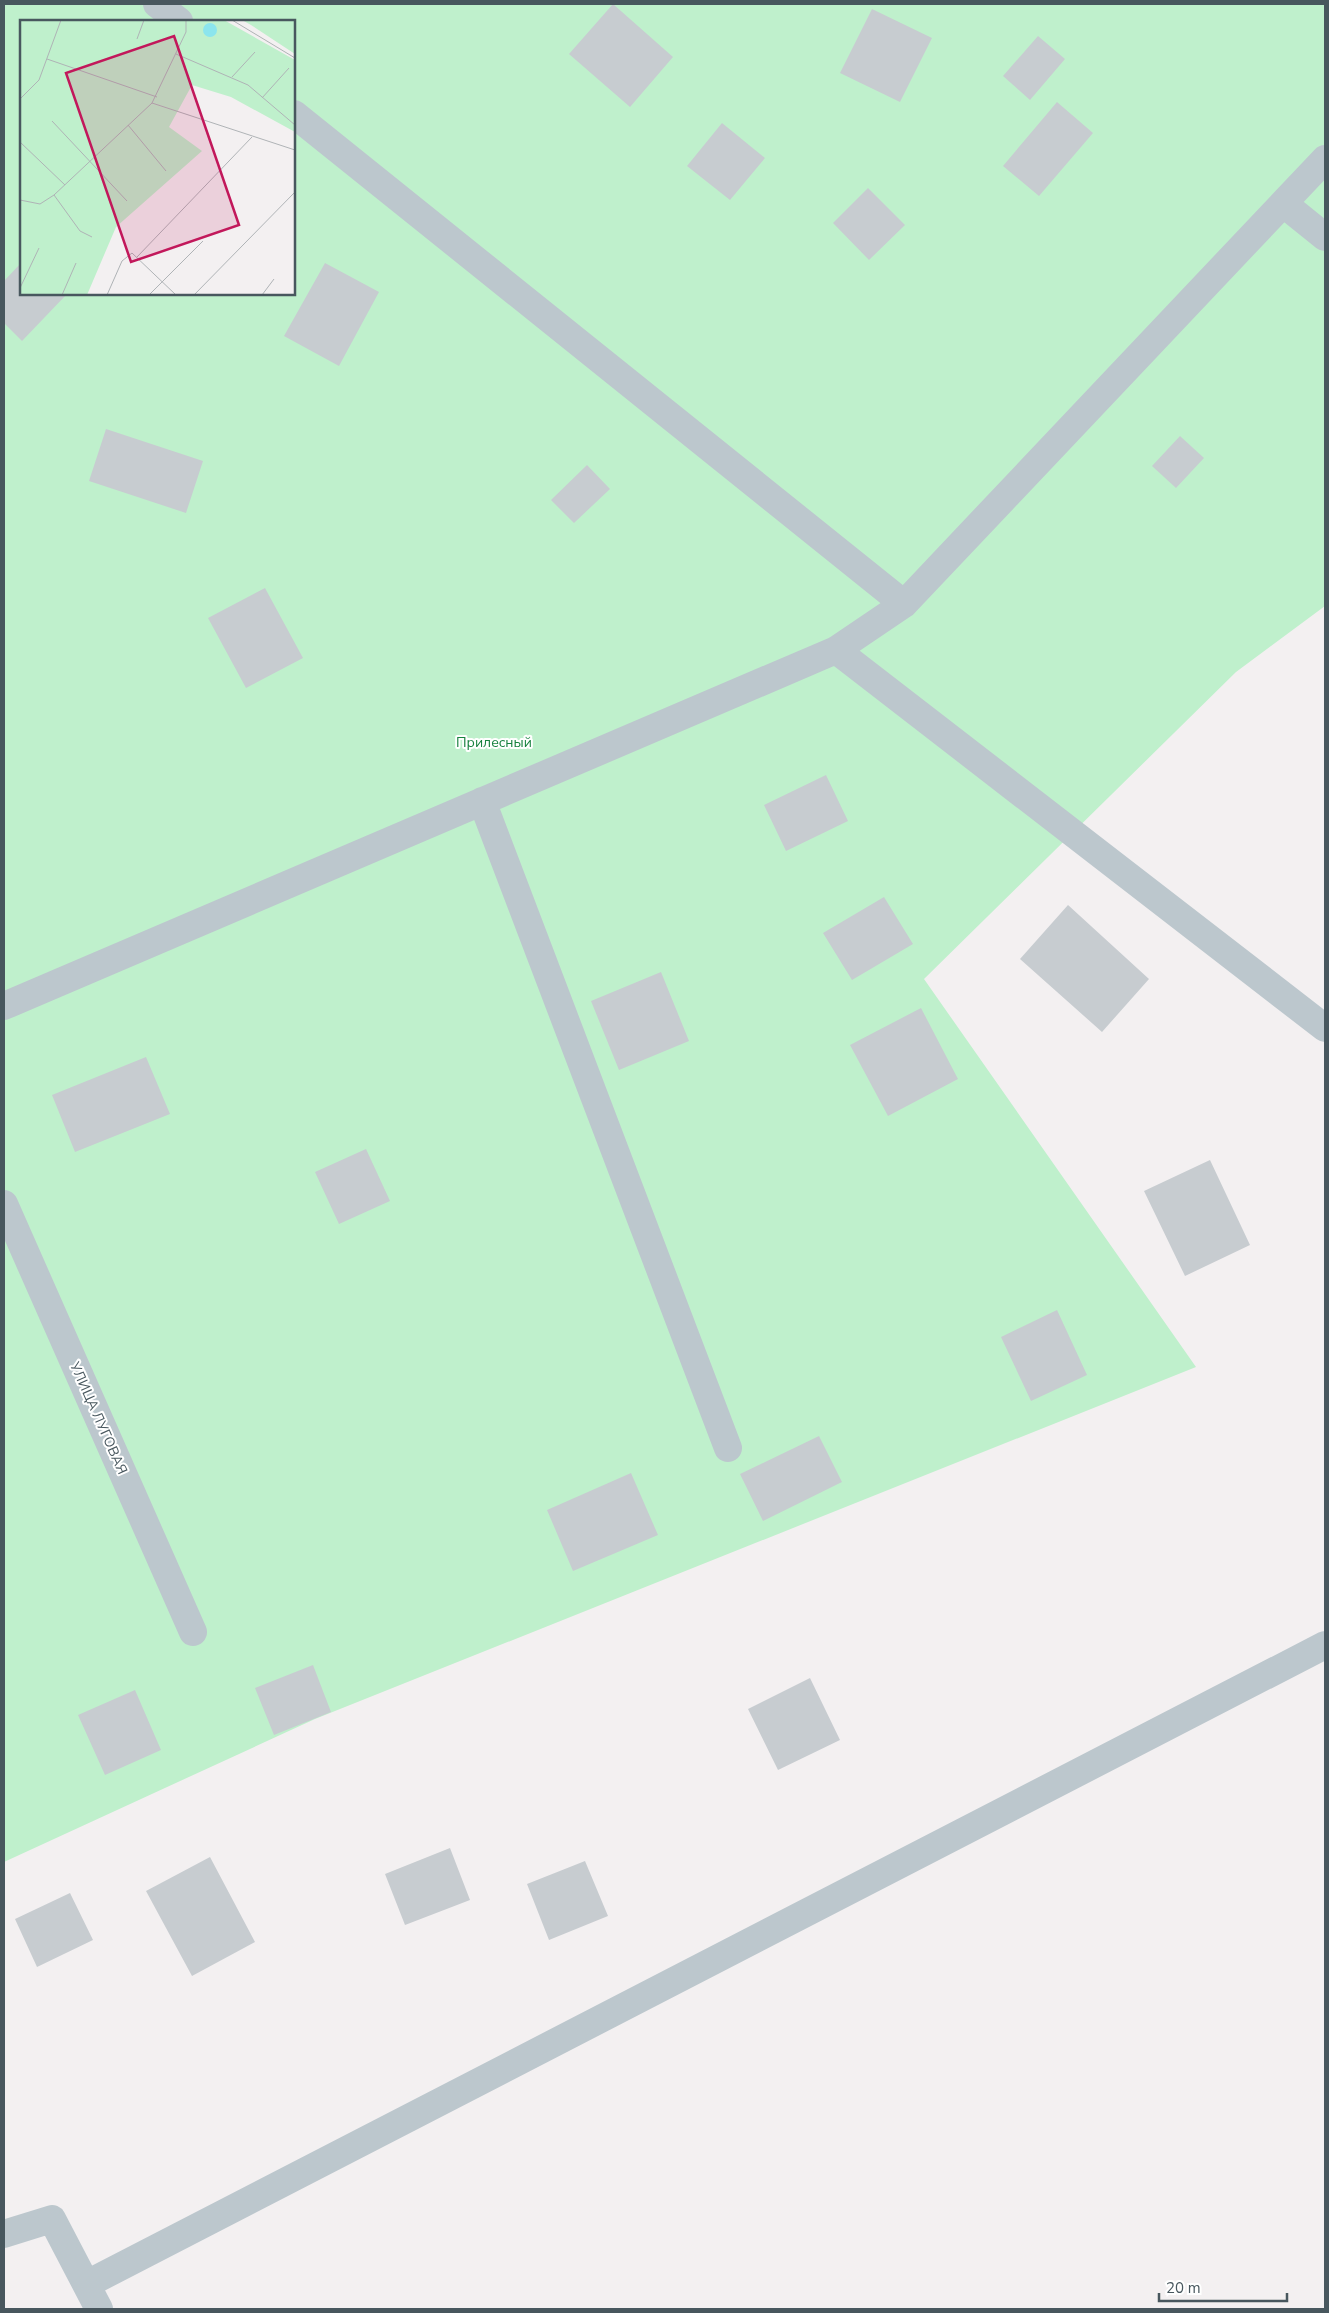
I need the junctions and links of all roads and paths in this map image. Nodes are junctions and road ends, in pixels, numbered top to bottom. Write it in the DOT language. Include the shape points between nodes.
graph roads {
  1 [pos="157,4"];
  2 [pos="178,20"];
  3 [pos="295,115"];
  4 [pos="1325,159"];
  5 [pos="1284,204"];
  6 [pos="1325,237"];
  7 [pos="904,604"];
  8 [pos="836,650"];
  9 [pos="482,801"];
  10 [pos="4,1006"];
  11 [pos="1325,1028"];
  12 [pos="4,1204"];
  13 [pos="728,1448"];
  14 [pos="193,1632"];
  15 [pos="1325,1645"];
  16 [pos="4,2234"];
  17 [pos="87,2284"];
  18 [pos="100,2309"];
  1 -- 2 [label="street"];
  3 -- 7 [label="street"];
  4 -- 5 [label="street"];
  5 -- 6 [label="street"];
  5 -- 7 [label="street"];
  7 -- 8 [label="street"];
  8 -- 9 [label="street"];
  8 -- 11 [label="street"];
  9 -- 10 [label="street"];
  9 -- 13 [label="street"];
  12 -- 14 [label="street, УЛИЦА ЛУГОВАЯ"];
  15 -- 17 [label="street"];
  16 -- 17 [label="street" via="52,2219"];
  17 -- 18 [label="street"];
}
